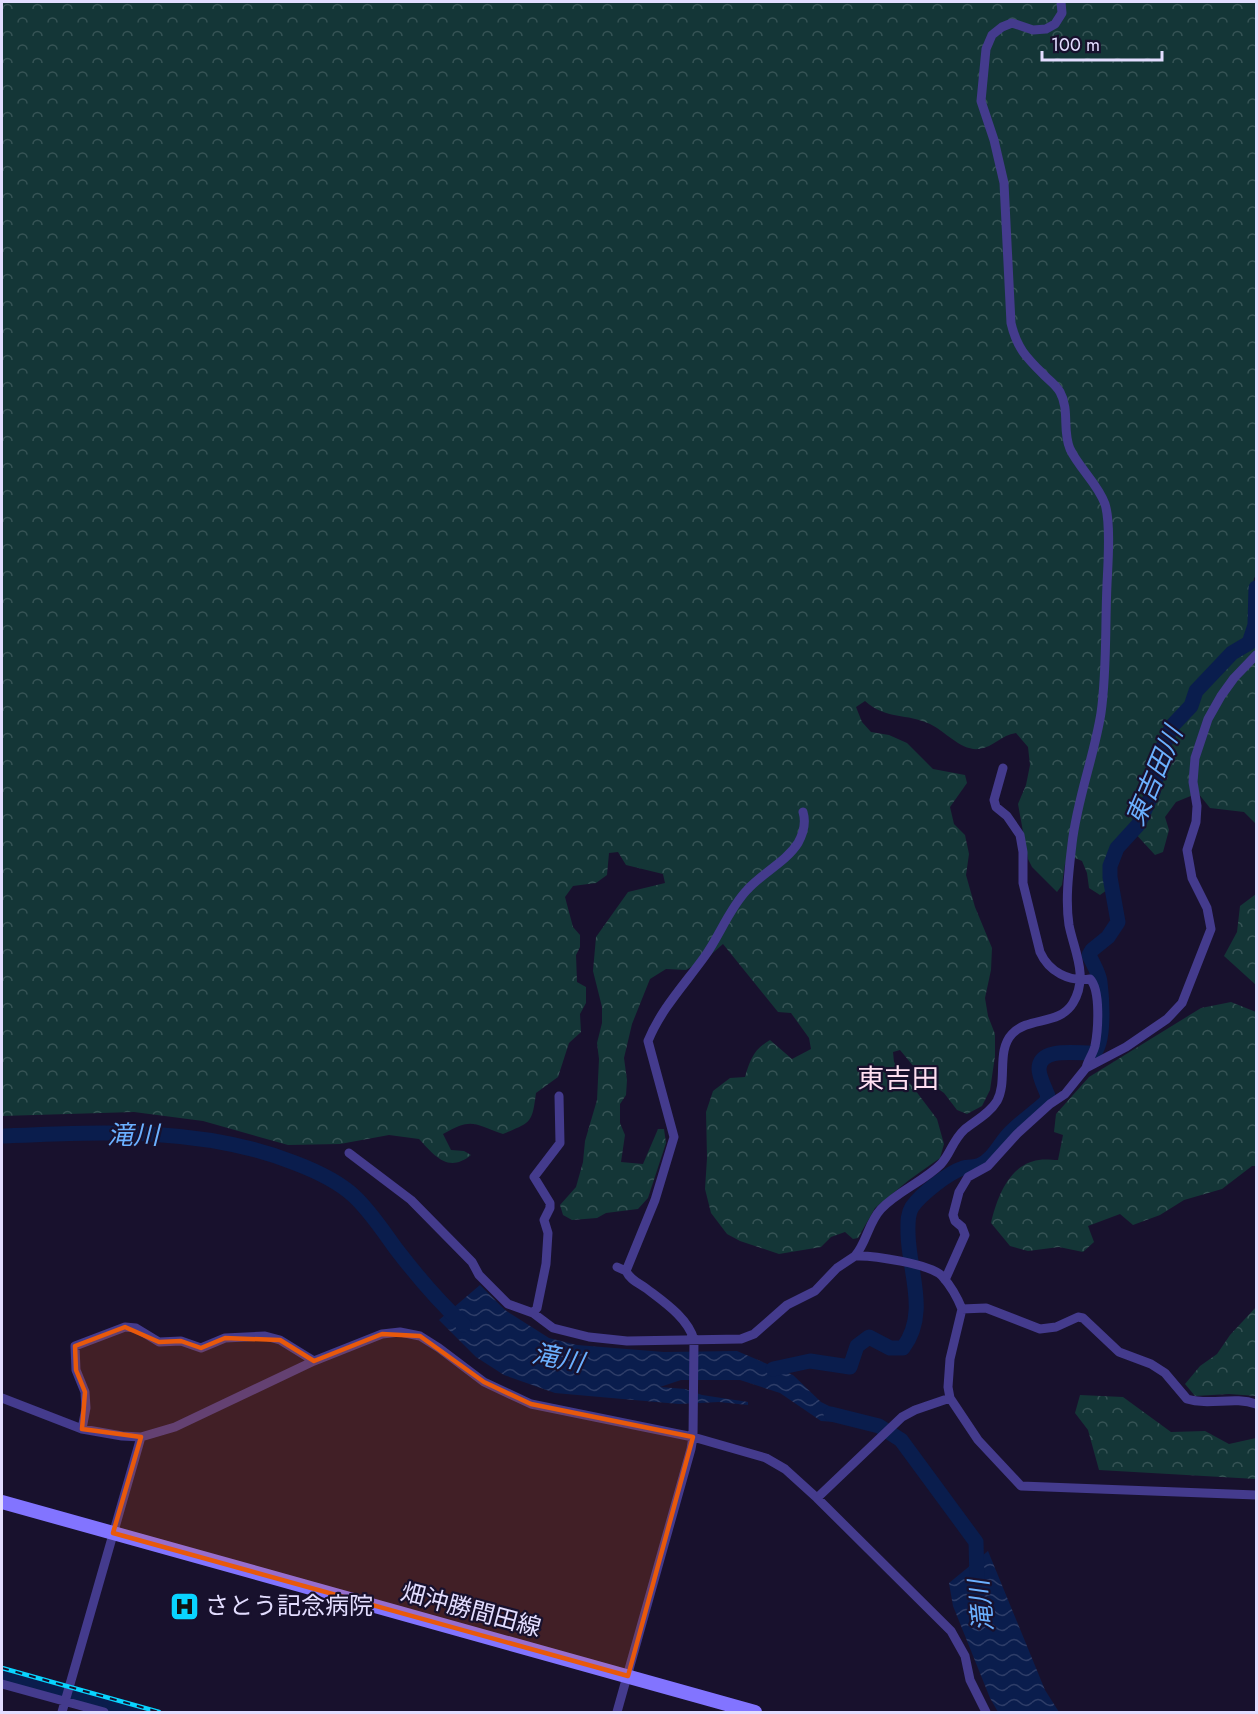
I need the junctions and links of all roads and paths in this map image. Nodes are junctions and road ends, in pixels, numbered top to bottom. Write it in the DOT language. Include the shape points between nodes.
graph roads {
  1 [pos="1061,2"];
  2 [pos="1257,655"];
  3 [pos="1003,768"];
  4 [pos="803,812"];
  5 [pos="1080,981"];
  6 [pos="1086,1068"];
  7 [pos="559,1096"];
  8 [pos="349,1153"];
  9 [pos="855,1256"];
  10 [pos="945,1280"];
  11 [pos="962,1309"];
  12 [pos="533,1313"];
  13 [pos="694,1340"];
  14 [pos="314,1360"];
  15 [pos="2,1398"];
  16 [pos="950,1398"];
  17 [pos="1257,1404"];
  18 [pos="82,1429"];
  19 [pos="141,1437"];
  20 [pos="693,1437"];
  21 [pos="1257,1495"];
  22 [pos="817,1498"];
  23 [pos="2,1502"];
  24 [pos="112,1533"];
  25 [pos="628,1676"];
  26 [pos="2,1684"];
  27 [pos="66,1702"];
  28 [pos="62,1713"];
  29 [pos="104,1713"];
  30 [pos="617,1713"];
  31 [pos="755,1713"];
  32 [pos="986,1713"];
  1 -- 5 [label="street" via="1062,13 1046,29 1033,30 1012,23 992,35 986,49 981,101 1004,183 1015,339 1025,355 1059,389 1070,448 1104,503 1107,516 1101,712 1074,823 1070,865 1069,924"];
  2 -- 6 [label="street" via="1221,696 1208,719 1196,758 1196,822 1187,850 1192,878 1211,929 1182,1003 1167,1019 1126,1047"];
  3 -- 5 [label="street" via="994,800 1020,835 1023,884 1040,952 1065,977"];
  4 -- 13 [label="street" via="798,842 738,900 648,1041 674,1137 655,1200 621,1269 682,1318"];
  5 -- 6 [label="street" via="1090,979 1096,990 1098,1031"];
  5 -- 9 [label="street" via="1073,1003 1065,1012 1012,1034 1004,1056 1003,1083 997,1102 955,1139 942,1163 883,1207"];
  6 -- 10 [label="street" via="1065,1094 1017,1134 988,1166 968,1177 953,1215 965,1235"];
  7 -- 12 [label="street" via="560,1143 534,1177 550,1208 544,1220 548,1233 546,1264"];
  8 -- 12 [label="street" via="411,1200 508,1304"];
  9 -- 10 [label="street" via="911,1264 938,1273"];
  9 -- 13 [label="street" via="754,1334 741,1339"];
  10 -- 11 [label="street"];
  11 -- 16 [label="street" via="950,1359"];
  11 -- 17 [label="street" via="986,1308 1040,1329 1083,1318 1119,1352 1165,1374 1187,1399"];
  12 -- 13 [label="street" via="553,1328 589,1337"];
  13 -- 20 [label="street"];
  14 -- 18 [label="street" via="280,1340 265,1336 225,1338 201,1348 181,1341 159,1342 136,1328 125,1327 75,1346 76,1370 86,1392"];
  14 -- 19 [label="street" via="174,1427"];
  14 -- 20 [label="street" via="382,1334 420,1336 484,1382 531,1404"];
  15 -- 18 [label="street"];
  16 -- 21 [label="street" via="978,1440 1021,1486"];
  16 -- 22 [label="street" via="902,1417"];
  18 -- 19 [label="street"];
  19 -- 24 [label="street"];
  20 -- 22 [label="street" via="766,1458"];
  20 -- 25 [label="street"];
  22 -- 32 [label="street" via="951,1631"];
  23 -- 24 [label="main road, 畑沖勝間田線"];
  24 -- 25 [label="main road, 畑沖勝間田線"];
  24 -- 27 [label="street"];
  25 -- 30 [label="street"];
  25 -- 31 [label="main road, 畑沖勝間田線"];
  26 -- 27 [label="street"];
  27 -- 28 [label="street"];
  27 -- 29 [label="street"];
}
